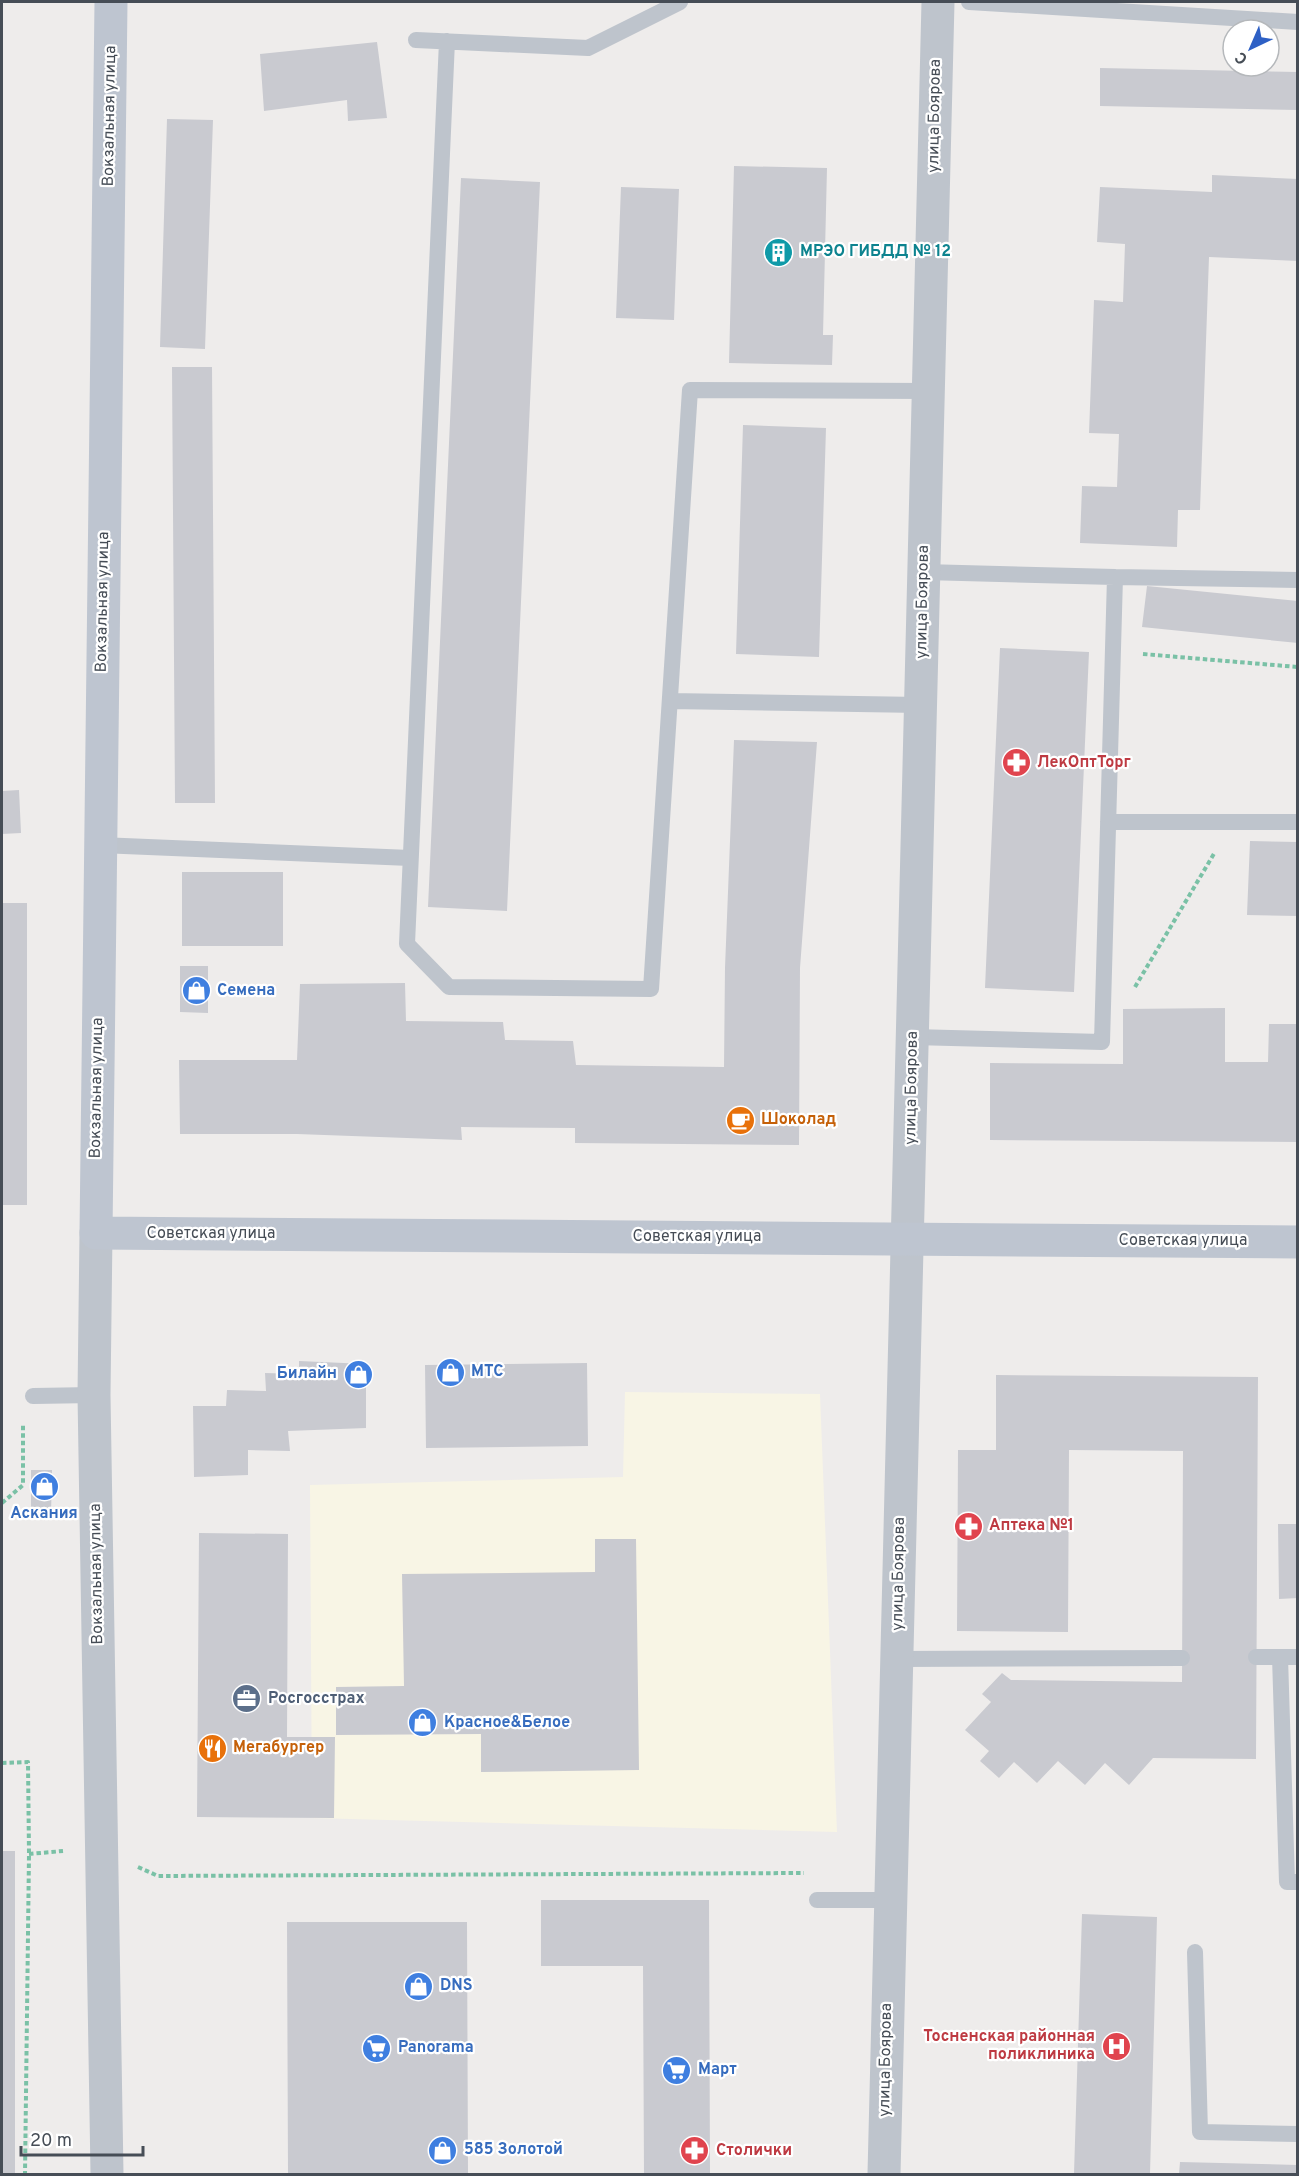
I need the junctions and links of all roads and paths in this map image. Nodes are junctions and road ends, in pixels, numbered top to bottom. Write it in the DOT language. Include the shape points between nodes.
graph roads {
  1 [pos="111,2"];
  2 [pos="680,2"];
  3 [pos="938,2"];
  4 [pos="969,2"];
  5 [pos="1298,22"];
  6 [pos="416,40"];
  7 [pos="447,41"];
  8 [pos="928,391"];
  9 [pos="924,572"];
  10 [pos="1114,577"];
  11 [pos="1298,580"];
  12 [pos="1113,651"];
  13 [pos="1298,667"];
  14 [pos="670,701"];
  15 [pos="921,705"];
  16 [pos="1108,822"];
  17 [pos="1233,822"];
  18 [pos="1298,822"];
  19 [pos="100,845"];
  20 [pos="410,858"];
  21 [pos="1132,992"];
  22 [pos="913,1037"];
  23 [pos="96,1233"];
  24 [pos="908,1239"];
  25 [pos="1298,1242"];
  26 [pos="94,1395"];
  27 [pos="33,1396"];
  28 [pos="23,1418"];
  29 [pos="2,1503"];
  30 [pos="1256,1657"];
  31 [pos="1298,1657"];
  32 [pos="1182,1658"];
  33 [pos="1280,1658"];
  34 [pos="897,1659"];
  35 [pos="2,1763"];
  36 [pos="101,1848"];
  37 [pos="29,1854"];
  38 [pos="807,1872"];
  39 [pos="1298,1882"];
  40 [pos="817,1900"];
  41 [pos="890,1900"];
  42 [pos="1196,1952"];
  43 [pos="1298,2134"];
  44 [pos="25,2175"];
  45 [pos="107,2175"];
  46 [pos="884,2175"];
  1 -- 19 [label="street, Вокзальная улица"];
  2 -- 7 [label="lane" via="588,48"];
  3 -- 8 [label="street, улица Боярова"];
  4 -- 5 [label="lane"];
  6 -- 7 [label="lane"];
  7 -- 20 [label="lane"];
  8 -- 9 [label="street, улица Боярова"];
  8 -- 14 [label="lane" via="690,390"];
  9 -- 10 [label="lane"];
  9 -- 15 [label="street, улица Боярова"];
  10 -- 11 [label="lane"];
  10 -- 12 [label="lane"];
  12 -- 13 [label="path"];
  12 -- 16 [label="lane"];
  14 -- 15 [label="lane"];
  14 -- 20 [label="lane" via="651,989 449,987 407,944"];
  15 -- 22 [label="street, улица Боярова"];
  16 -- 17 [label="lane"];
  16 -- 22 [label="lane" via="1102,1042"];
  17 -- 18 [label="lane"];
  17 -- 21 [label="path"];
  19 -- 20 [label="lane"];
  19 -- 23 [label="street, Вокзальная улица"];
  22 -- 24 [label="street, улица Боярова"];
  23 -- 24 [label="street, Советская улица"];
  23 -- 26 [label="street, Вокзальная улица"];
  24 -- 25 [label="street, Советская улица"];
  24 -- 34 [label="street, улица Боярова"];
  26 -- 27 [label="lane"];
  26 -- 36 [label="street, Вокзальная улица"];
  28 -- 29 [label="path" via="23,1485"];
  30 -- 33 [label="lane"];
  31 -- 33 [label="lane"];
  32 -- 34 [label="lane"];
  33 -- 39 [label="lane" via="1287,1882"];
  34 -- 41 [label="street, улица Боярова"];
  35 -- 37 [label="path" via="28,1762"];
  36 -- 37 [label="path"];
  36 -- 38 [label="path" via="158,1876"];
  36 -- 45 [label="street, Вокзальная улица"];
  37 -- 44 [label="path"];
  40 -- 41 [label="lane"];
  41 -- 46 [label="street, улица Боярова"];
  42 -- 43 [label="lane" via="1200,2132"];
}
